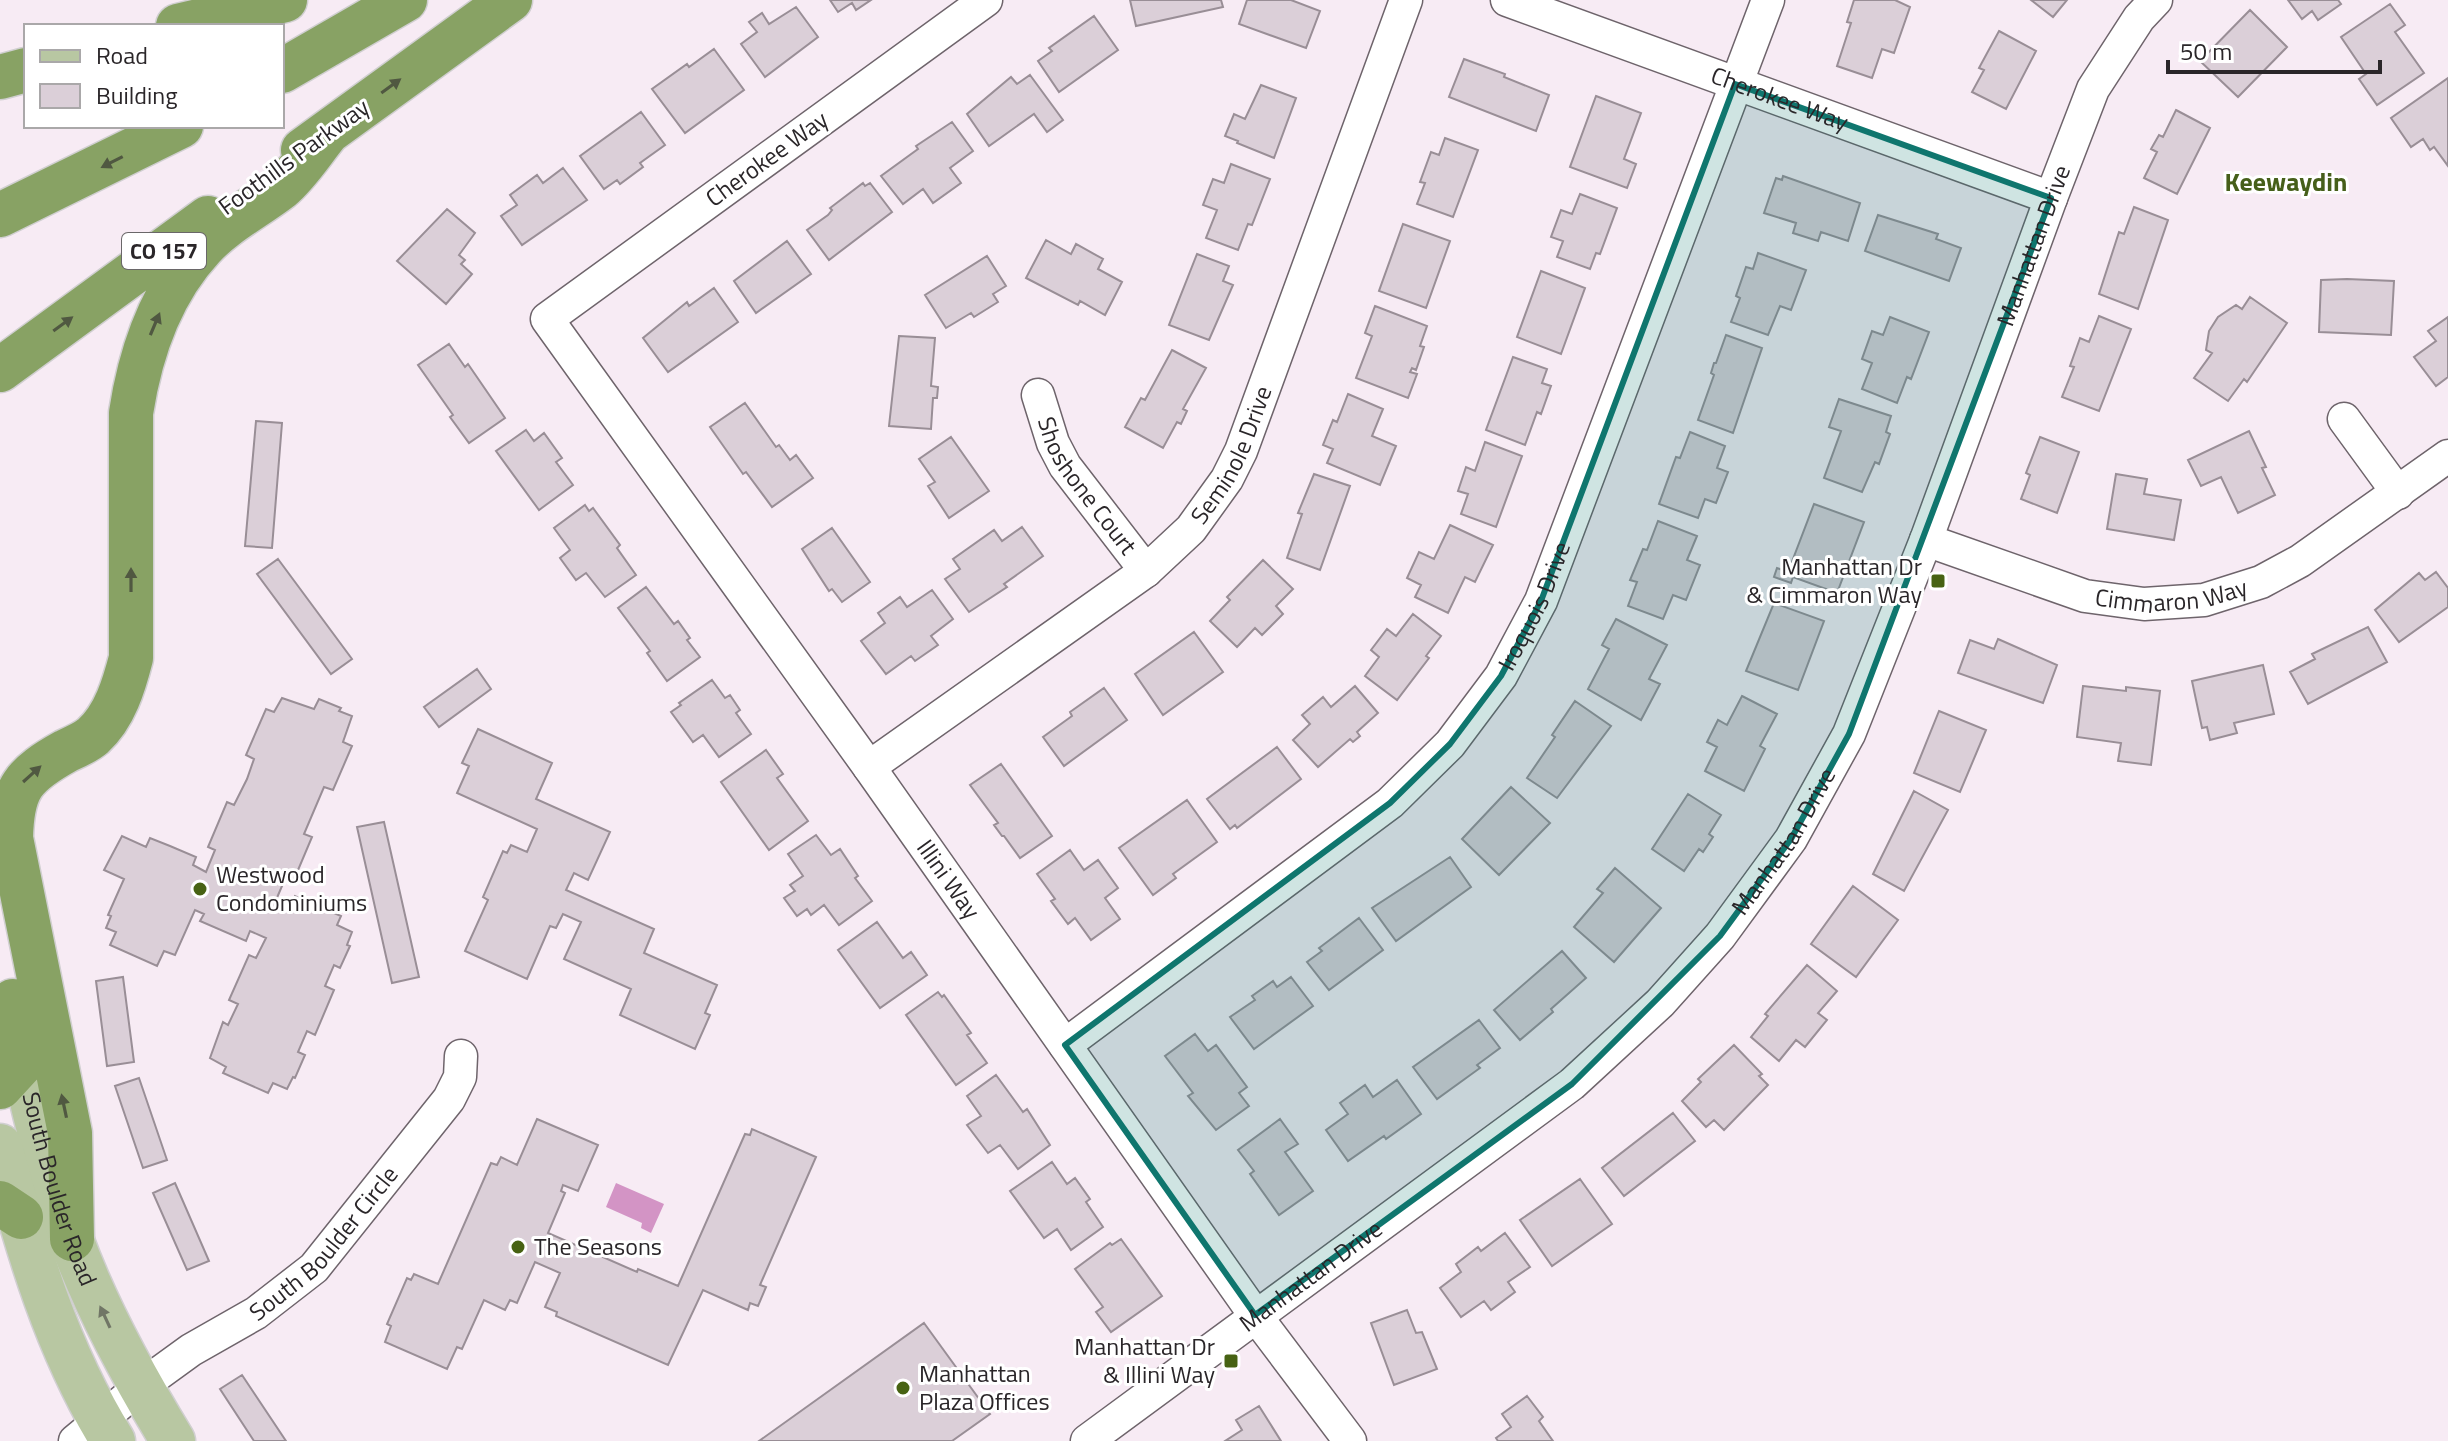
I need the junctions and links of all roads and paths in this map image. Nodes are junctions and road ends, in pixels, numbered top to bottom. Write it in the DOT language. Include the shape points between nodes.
graph roads {
  1 [pos="250,0"];
  2 [pos="285,0"];
  3 [pos="405,0"];
  4 [pos="510,0"];
  5 [pos="986,0"];
  6 [pos="1406,0"];
  7 [pos="1507,0"];
  8 [pos="1768,0"];
  9 [pos="2156,0"];
  10 [pos="187,23"];
  11 [pos="284,70"];
  12 [pos="24,71"];
  13 [pos="0,77"];
  14 [pos="1735,84"];
  15 [pos="177,128"];
  16 [pos="328,132"];
  17 [pos="2051,198"];
  18 [pos="0,215"];
  19 [pos="547,319"];
  20 [pos="0,370"];
  21 [pos="1038,395"];
  22 [pos="2344,419"];
  23 [pos="2448,456"];
  24 [pos="2398,493"];
  25 [pos="1926,540"];
  26 [pos="1146,571"];
  27 [pos="869,767"];
  28 [pos="0,920"];
  29 [pos="1065,1045"];
  30 [pos="461,1056"];
  31 [pos="11,1074"];
  32 [pos="0,1146"];
  33 [pos="10,1210"];
  34 [pos="72,1239"];
  35 [pos="1255,1315"];
  36 [pos="140,1387"];
  37 [pos="96,1434"];
  38 [pos="173,1441"];
  39 [pos="1087,1441"];
  40 [pos="1350,1441"];
  1 -- 10 [label="highway"];
  2 -- 10 [label="highway"];
  3 -- 11 [label="highway"];
  16 -- 4 [label="highway, Foothills Parkway / CO 157, one-way"];
  5 -- 19 [label="street, Cherokee Way"];
  6 -- 26 [label="street, Seminole Drive" via="1241,451 1191,529"];
  7 -- 14 [label="street, Cherokee Way"];
  8 -- 14 [label="street, Iroquois Drive"];
  9 -- 17 [label="street, Manhattan Drive" via="2093,89"];
  12 -- 13 [label="highway"];
  14 -- 17 [label="street, Cherokee Way"];
  14 -- 29 [label="street, Iroquois Drive" via="1541,601 1501,676 1450,744 1390,803"];
  15 -- 18 [label="highway, one-way"];
  20 -- 16 [label="highway, Foothills Parkway / CO 157, one-way"];
  34 -- 16 [label="highway, one-way" via="70,1133 11,838 16,791 37,768 93,736 123,689 131,658 131,413 136,376 167,297 202,248 283,186"];
  17 -- 25 [label="street, Manhattan Drive"];
  19 -- 27 [label="street, Illini Way"];
  21 -- 26 [label="street, Shoshone Court" via="1065,466"];
  22 -- 24 [label="street"];
  23 -- 24 [label="street, Cimmaron Way"];
  24 -- 25 [label="street, Cimmaron Way" via="2287,568 2204,600 2144,604 2085,596"];
  25 -- 35 [label="street, Manhattan Drive" via="1849,734 1791,839 1720,936 1660,1003 1572,1084"];
  26 -- 27 [label="street, Seminole Drive"];
  27 -- 29 [label="street, Illini Way"];
  28 -- 31 [label="highway, South Boulder Road"];
  29 -- 35 [label="street, Illini Way"];
  30 -- 36 [label="street, South Boulder Circle" via="460,1077 449,1099 314,1268 264,1308"];
  31 -- 34 [label="main road, South Boulder Road" via="36,1121"];
  32 -- 33 [label="main road, South Boulder Road"];
  33 -- 37 [label="main road, South Boulder Road"];
  36 -- 34 [label="main road, South Boulder Road, one-way"];
  35 -- 39 [label="street, Manhattan Drive"];
  35 -- 40 [label="street, Illini Way"];
  36 -- 37 [label="street, South Boulder Circle"];
  36 -- 38 [label="main road, South Boulder Road"];
}
